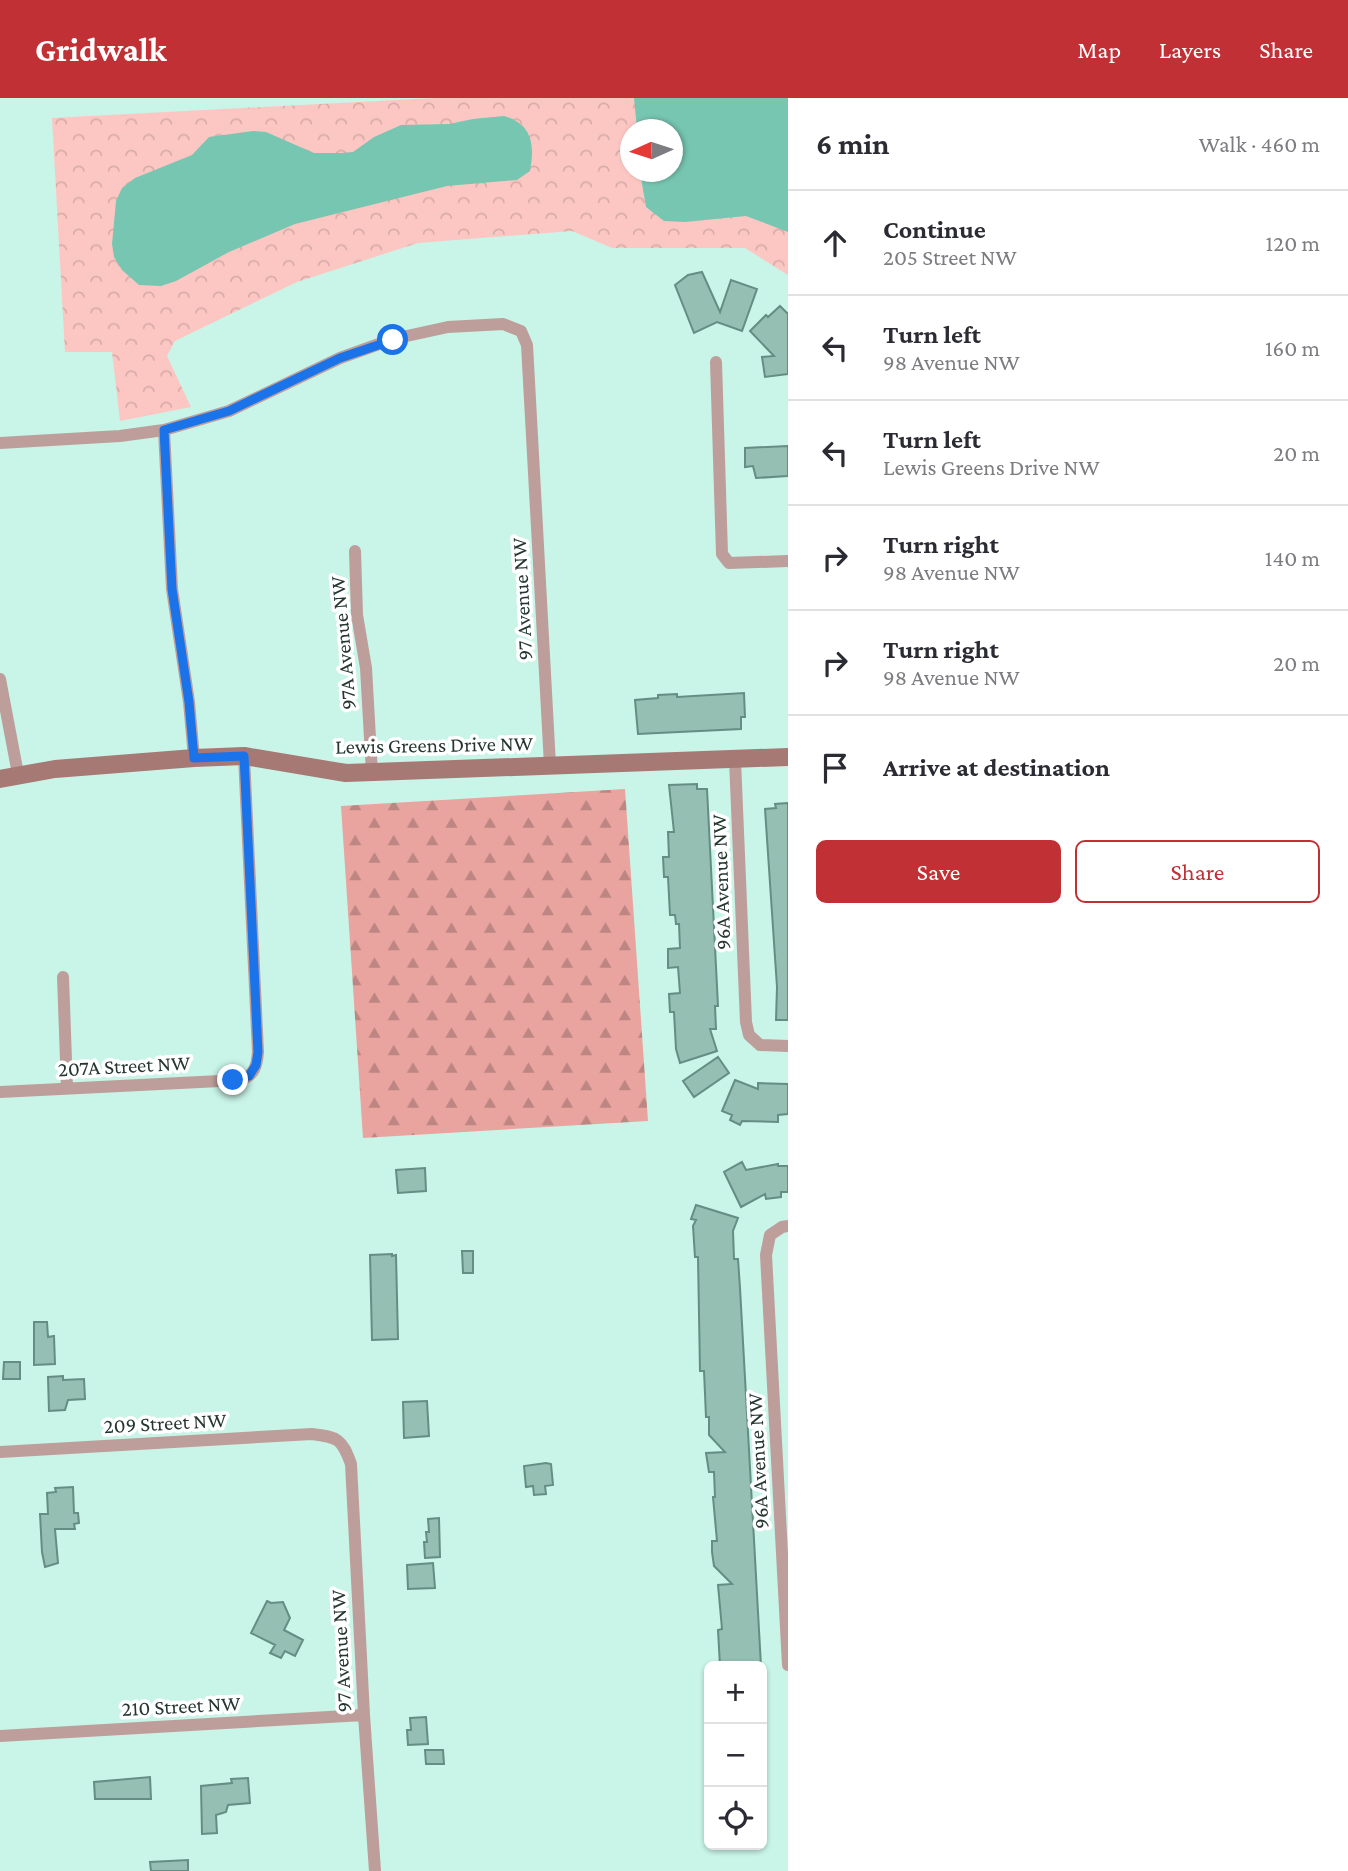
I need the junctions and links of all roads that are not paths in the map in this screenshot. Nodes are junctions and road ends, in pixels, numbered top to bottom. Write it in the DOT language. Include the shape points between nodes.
graph roads {
  1 [pos="716,362"];
  2 [pos="164,430"];
  3 [pos="0,443"];
  4 [pos="355,551"];
  5 [pos="788,561"];
  6 [pos="0,679"];
  7 [pos="244,756"];
  8 [pos="788,757"];
  9 [pos="194,758"];
  10 [pos="735,760"];
  11 [pos="550,765"];
  12 [pos="372,773"];
  13 [pos="18,774"];
  14 [pos="0,779"];
  15 [pos="62,977"];
  16 [pos="788,1046"];
  17 [pos="67,1088"];
  18 [pos="0,1092"];
  19 [pos="788,1226"];
  20 [pos="332,1436"];
  21 [pos="0,1452"];
  22 [pos="788,1665"];
  23 [pos="364,1715"];
  24 [pos="0,1736"];
  25 [pos="375,1871"];
  1 -- 5 [label="street" via="722,554 729,563"];
  2 -- 3 [label="street, 97 Avenue NW"];
  2 -- 9 [label="street" via="172,589"];
  2 -- 11 [label="street, 97 Avenue NW" via="229,411 340,358 393,340 448,327 503,324 521,331 527,345"];
  4 -- 12 [label="street, 97A Avenue NW"];
  6 -- 13 [label="street"];
  7 -- 9 [label="street, Lewis Greens Drive NW"];
  7 -- 12 [label="street, Lewis Greens Drive NW"];
  7 -- 17 [label="street, 207A Street NW" via="256,1065 249,1076 233,1080"];
  8 -- 10 [label="street, Lewis Greens Drive NW"];
  9 -- 13 [label="street, Lewis Greens Drive NW"];
  10 -- 11 [label="street, Lewis Greens Drive NW"];
  10 -- 16 [label="street, 96A Avenue NW" via="746,1022 754,1041 765,1047"];
  11 -- 12 [label="street, Lewis Greens Drive NW"];
  13 -- 14 [label="street, Lewis Greens Drive NW"];
  15 -- 17 [label="street"];
  17 -- 18 [label="street, 207A Street NW"];
  19 -- 22 [label="street, 96A Avenue NW" via="770,1235 765,1255"];
  20 -- 21 [label="street, 209 Street NW"];
  20 -- 23 [label="street, 97 Avenue NW" via="340,1441 351,1464"];
  23 -- 24 [label="street, 210 Street NW"];
  23 -- 25 [label="street, 97 Avenue NW"];
}
